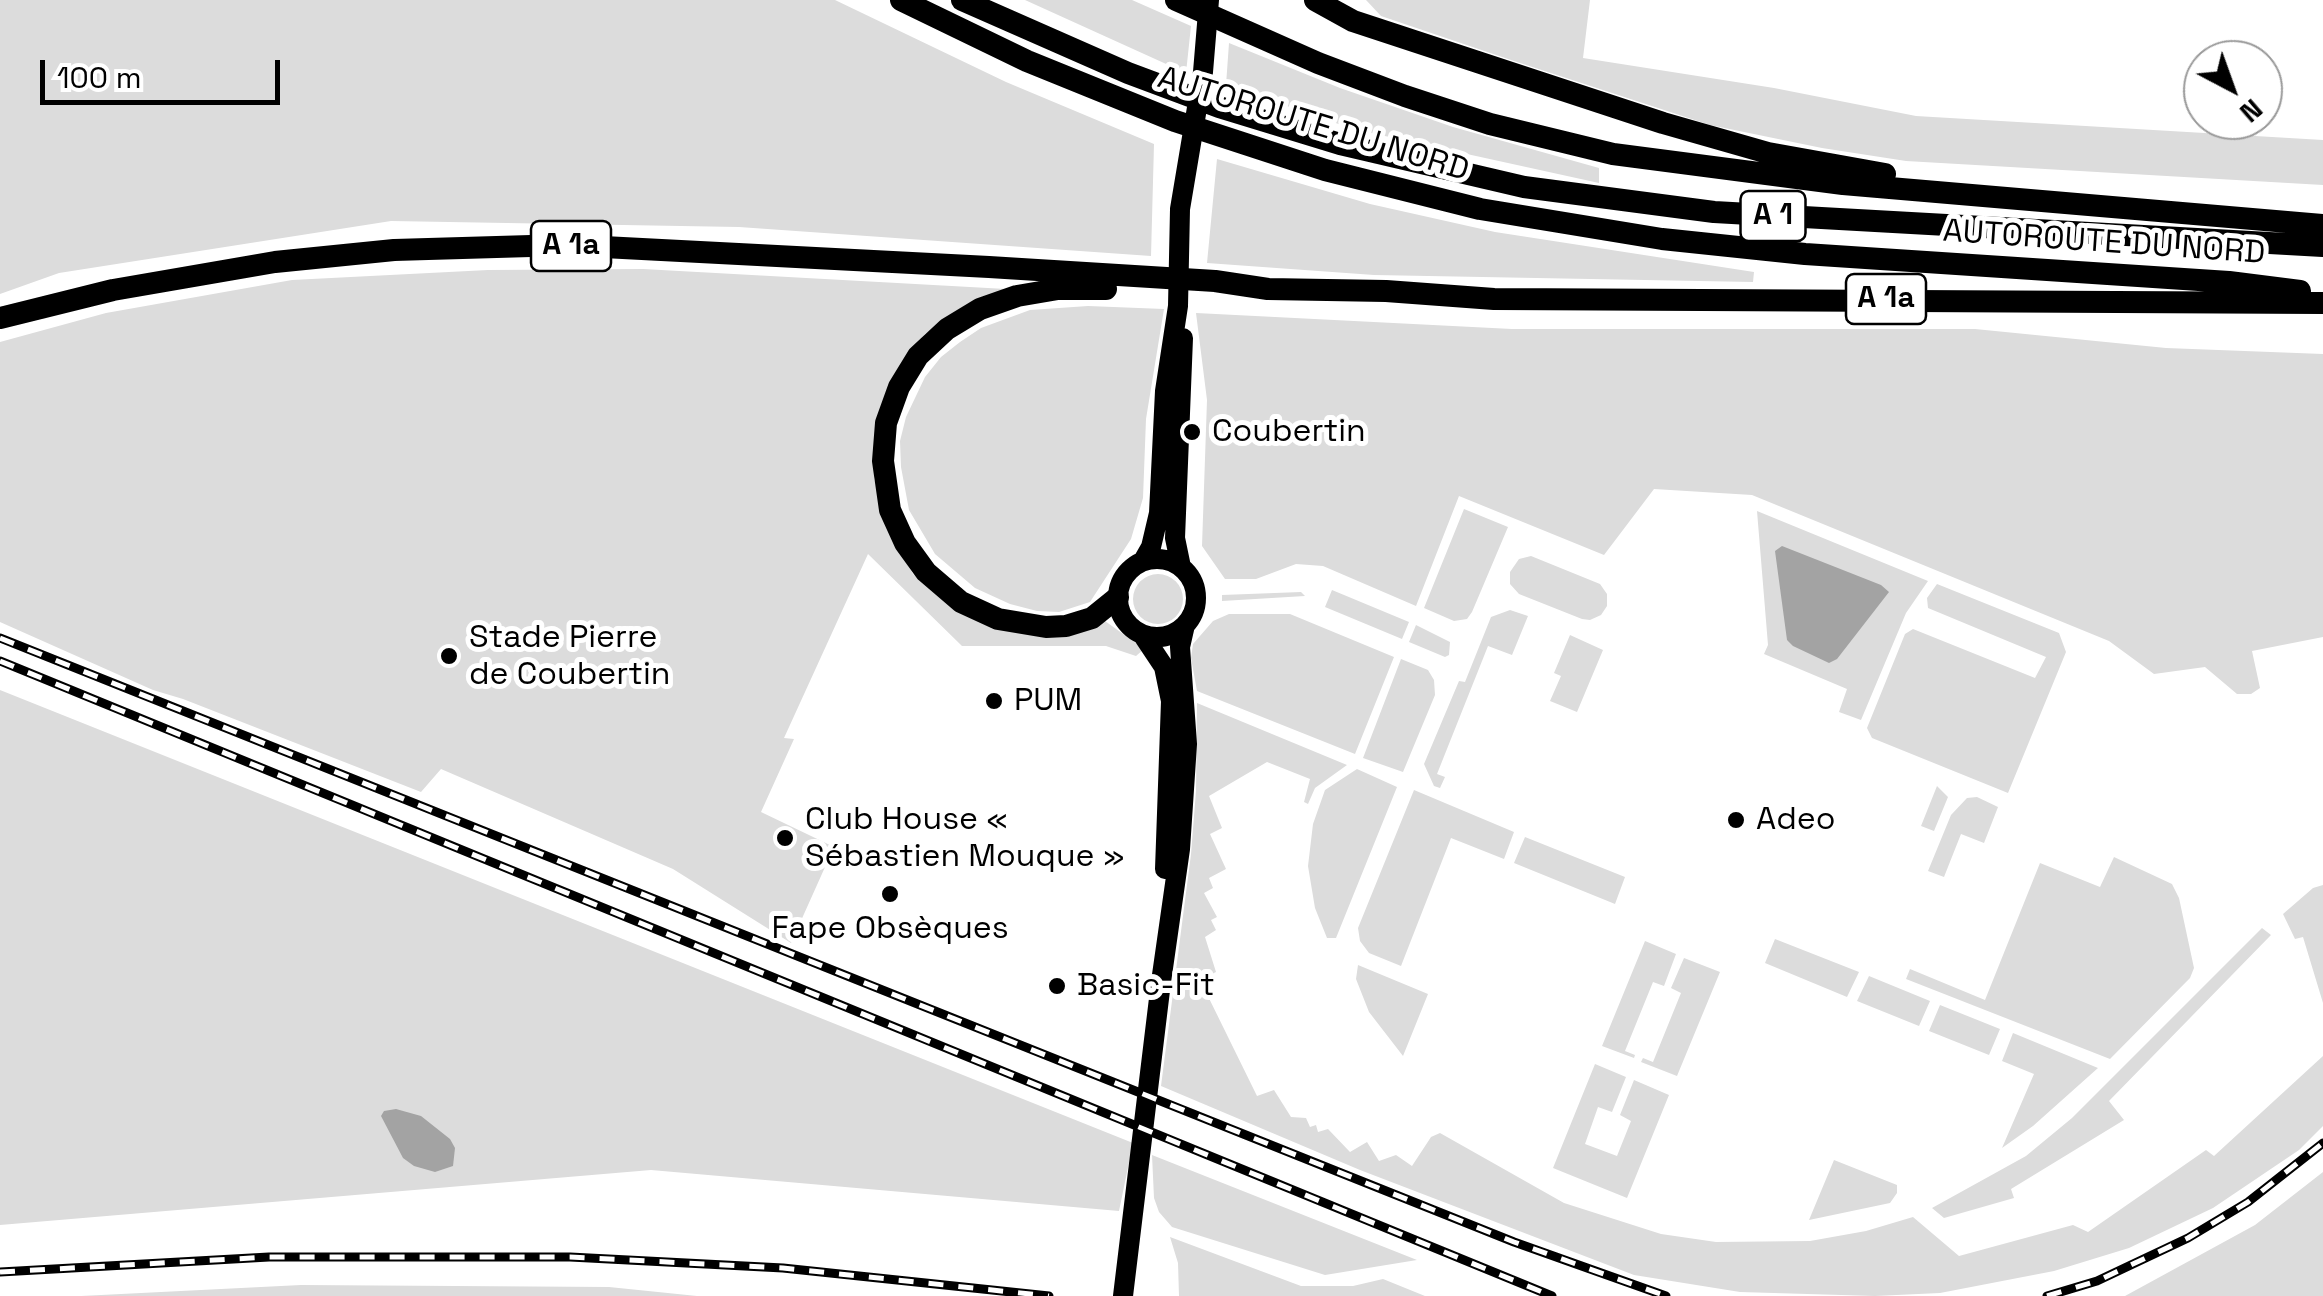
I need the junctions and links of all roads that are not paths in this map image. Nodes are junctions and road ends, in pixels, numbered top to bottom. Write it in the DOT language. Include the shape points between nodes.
graph roads {
  1 [pos="901,0"];
  2 [pos="962,0"];
  3 [pos="1176,0"];
  4 [pos="1315,0"];
  5 [pos="1208,3"];
  6 [pos="2096,206"];
  7 [pos="2323,225"];
  8 [pos="2323,246"];
  9 [pos="1147,284"];
  10 [pos="2323,295"];
  11 [pos="2323,303"];
  12 [pos="1178,306"];
  13 [pos="0,318"];
  14 [pos="1144,561"];
  15 [pos="1181,567"];
  16 [pos="1118,597"];
  17 [pos="1185,625"];
  18 [pos="1142,634"];
  19 [pos="1160,982"];
  20 [pos="1124,1296"];
  1 -- 10 [label="highway, AUTOROUTE DU NORD / A 1" via="1027,61 1228,139 1507,214 1805,254 2229,282"];
  2 -- 8 [label="highway, AUTOROUTE DU NORD / A 1" via="1234,112 1524,187 1798,218"];
  3 -- 6 [label="highway" via="1449,111 1614,154 1782,178"];
  4 -- 6 [label="highway" via="1353,22 1768,153"];
  5 -- 12 [label="main road" via="1180,209"];
  6 -- 7 [label="highway"];
  9 -- 11 [label="highway, A 1a" via="1529,300"];
  9 -- 13 [label="highway, A 1a" via="662,248 452,247 216,270"];
  9 -- 16 [label="highway" via="1044,291 968,315 912,366 884,435 894,520 919,564 952,596 998,619 1046,627 1092,618"];
  12 -- 14 [label="main road" via="1165,391 1159,513"];
  12 -- 15 [label="main road" via="1183,352 1175,538"];
  14 -- 15 [label="main road" via="1158,558"];
  14 -- 16 [label="main road" via="1124,577"];
  15 -- 17 [label="main road" via="1196,594"];
  16 -- 18 [label="main road" via="1124,619"];
  17 -- 18 [label="main road" via="1165,636"];
  17 -- 19 [label="main road" via="1185,797"];
  18 -- 19 [label="main road" via="1164,667 1170,701"];
  19 -- 20 [label="main road"];
}
